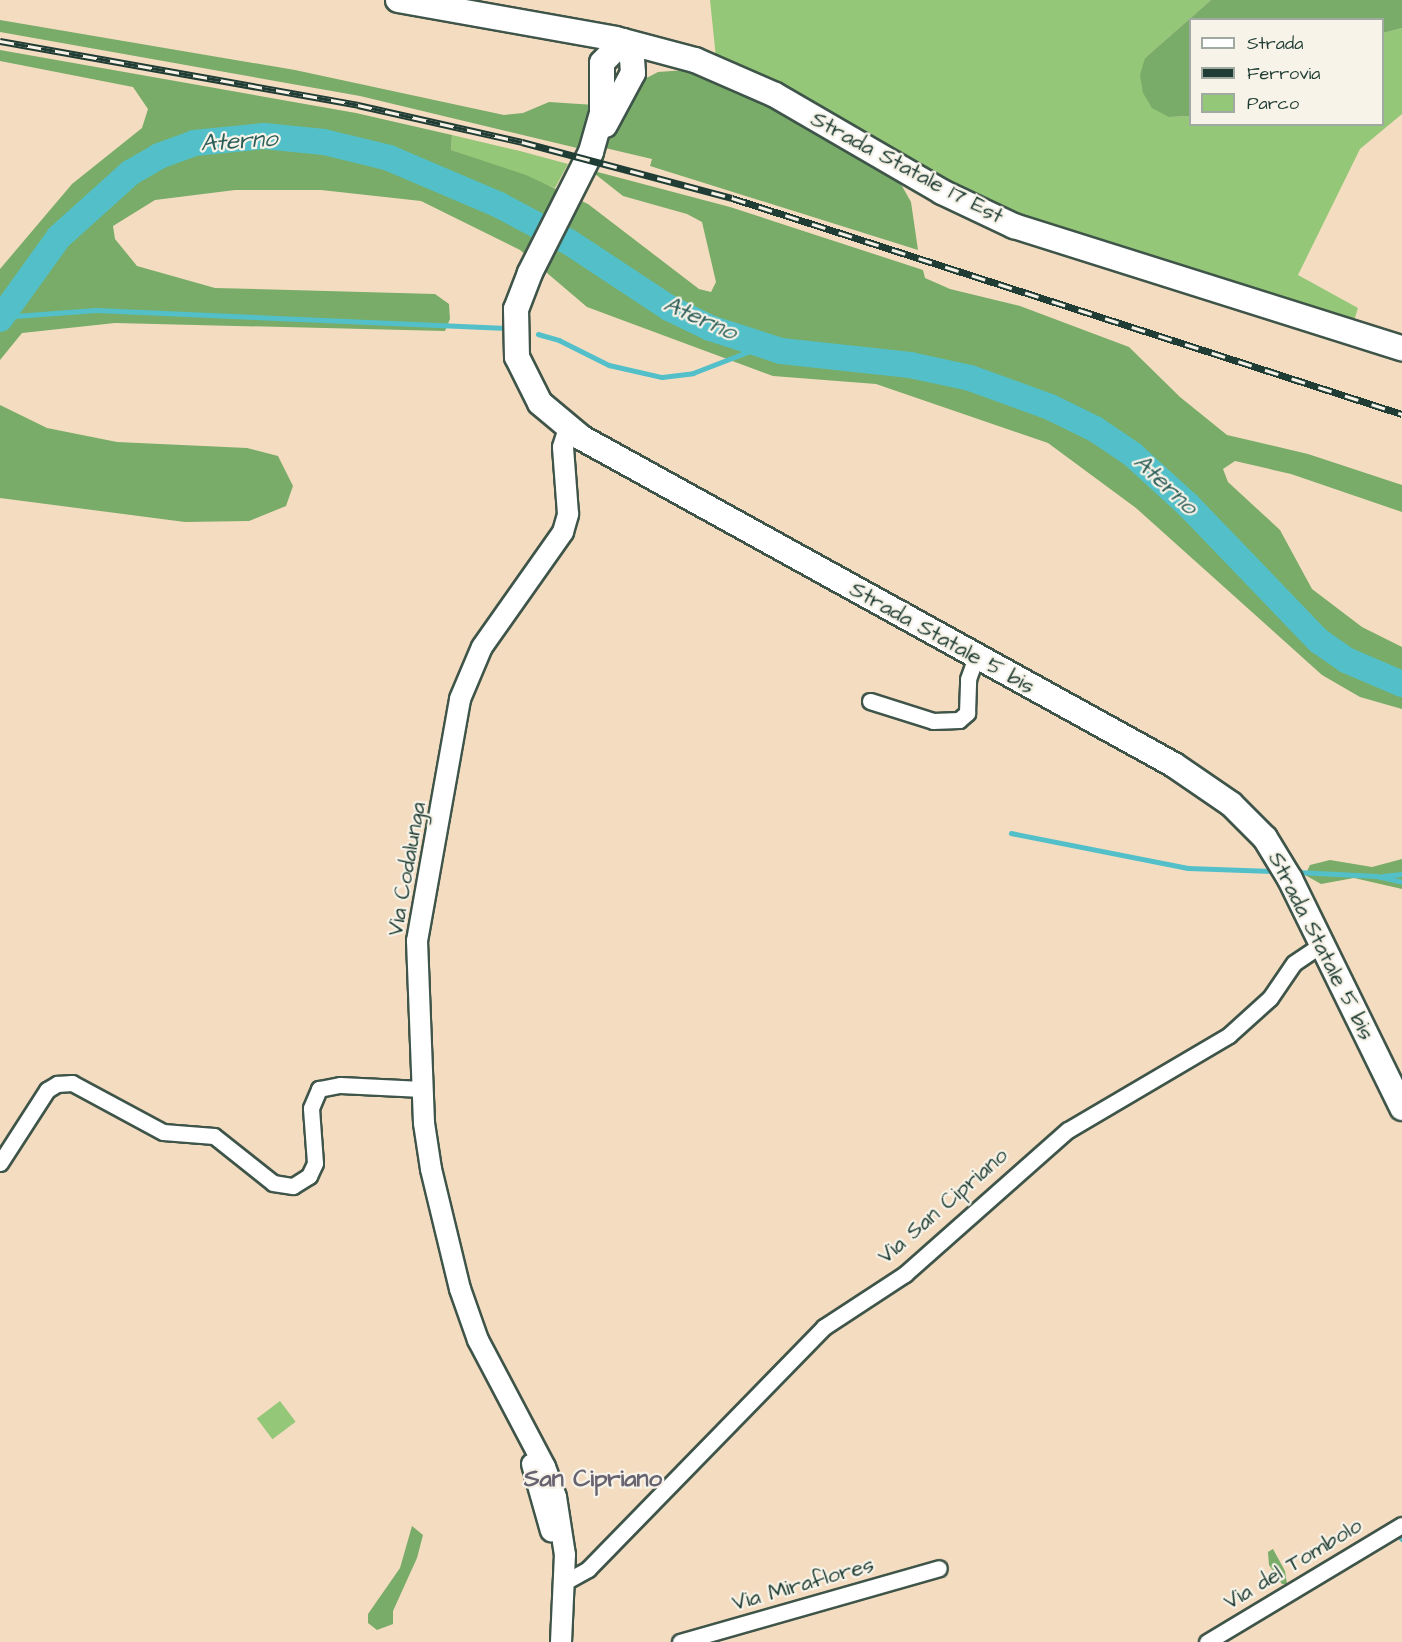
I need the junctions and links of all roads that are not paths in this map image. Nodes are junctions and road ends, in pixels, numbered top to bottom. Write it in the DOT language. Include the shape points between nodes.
graph roads {
  1 [pos="398,0"];
  2 [pos="556,29"];
  3 [pos="623,41"];
  4 [pos="695,60"];
  5 [pos="602,80"];
  6 [pos="626,88"];
  7 [pos="567,203"];
  8 [pos="1402,348"];
  9 [pos="569,429"];
  10 [pos="976,657"];
  11 [pos="870,701"];
  12 [pos="1324,943"];
  13 [pos="422,1089"];
  14 [pos="1402,1108"];
  15 [pos="0,1163"];
  16 [pos="1402,1525"];
  17 [pos="939,1568"];
  18 [pos="563,1583"];
  19 [pos="561,1642"];
  20 [pos="680,1642"];
  21 [pos="1207,1642"];
  1 -- 2 [label="main road, Strada Statale 17 Est"];
  2 -- 3 [label="main road, Strada Statale 17 Est"];
  2 -- 5 [label="main road" via="589,55"];
  3 -- 4 [label="main road, Strada Statale 17 Est"];
  3 -- 5 [label="main road, Strada Statale 5 bis" via="605,58"];
  3 -- 6 [label="main road, Strada Statale 5 bis" via="634,66"];
  4 -- 6 [label="main road, Strada Statale 5 bis" via="647,70"];
  4 -- 8 [label="main road, Strada Statale 17 Est" via="775,95 942,192 1014,226"];
  5 -- 7 [label="main road, Strada Statale 5 bis" via="597,136"];
  6 -- 7 [label="main road, Strada Statale 5 bis"];
  7 -- 9 [label="main road, Strada Statale 5 bis" via="530,273 514,324 518,357 540,403"];
  9 -- 10 [label="main road, Strada Statale 5 bis"];
  9 -- 13 [label="street, Via Codalunga" via="563,447 568,514 563,532 482,648 460,699 417,941"];
  10 -- 11 [label="street" via="968,679 967,712 959,720 933,721"];
  10 -- 12 [label="main road, Strada Statale 5 bis" via="1174,765 1231,804 1277,856"];
  12 -- 14 [label="main road, Strada Statale 5 bis"];
  12 -- 18 [label="street, Via San Cipriano" via="1294,963 1270,998 1229,1035 1068,1130 905,1274 824,1327 588,1569"];
  13 -- 15 [label="street" via="340,1085 319,1089 310,1108 315,1163 305,1179 289,1187 268,1180 214,1136 163,1131 72,1083 57,1084 47,1090"];
  13 -- 18 [label="street, Via Codalunga" via="431,1169 460,1288 480,1345 527,1447"];
  16 -- 21 [label="street, Via del Tombolo"];
  17 -- 20 [label="street, Via Miraflores"];
  18 -- 19 [label="street, Via Codalunga"];
}
